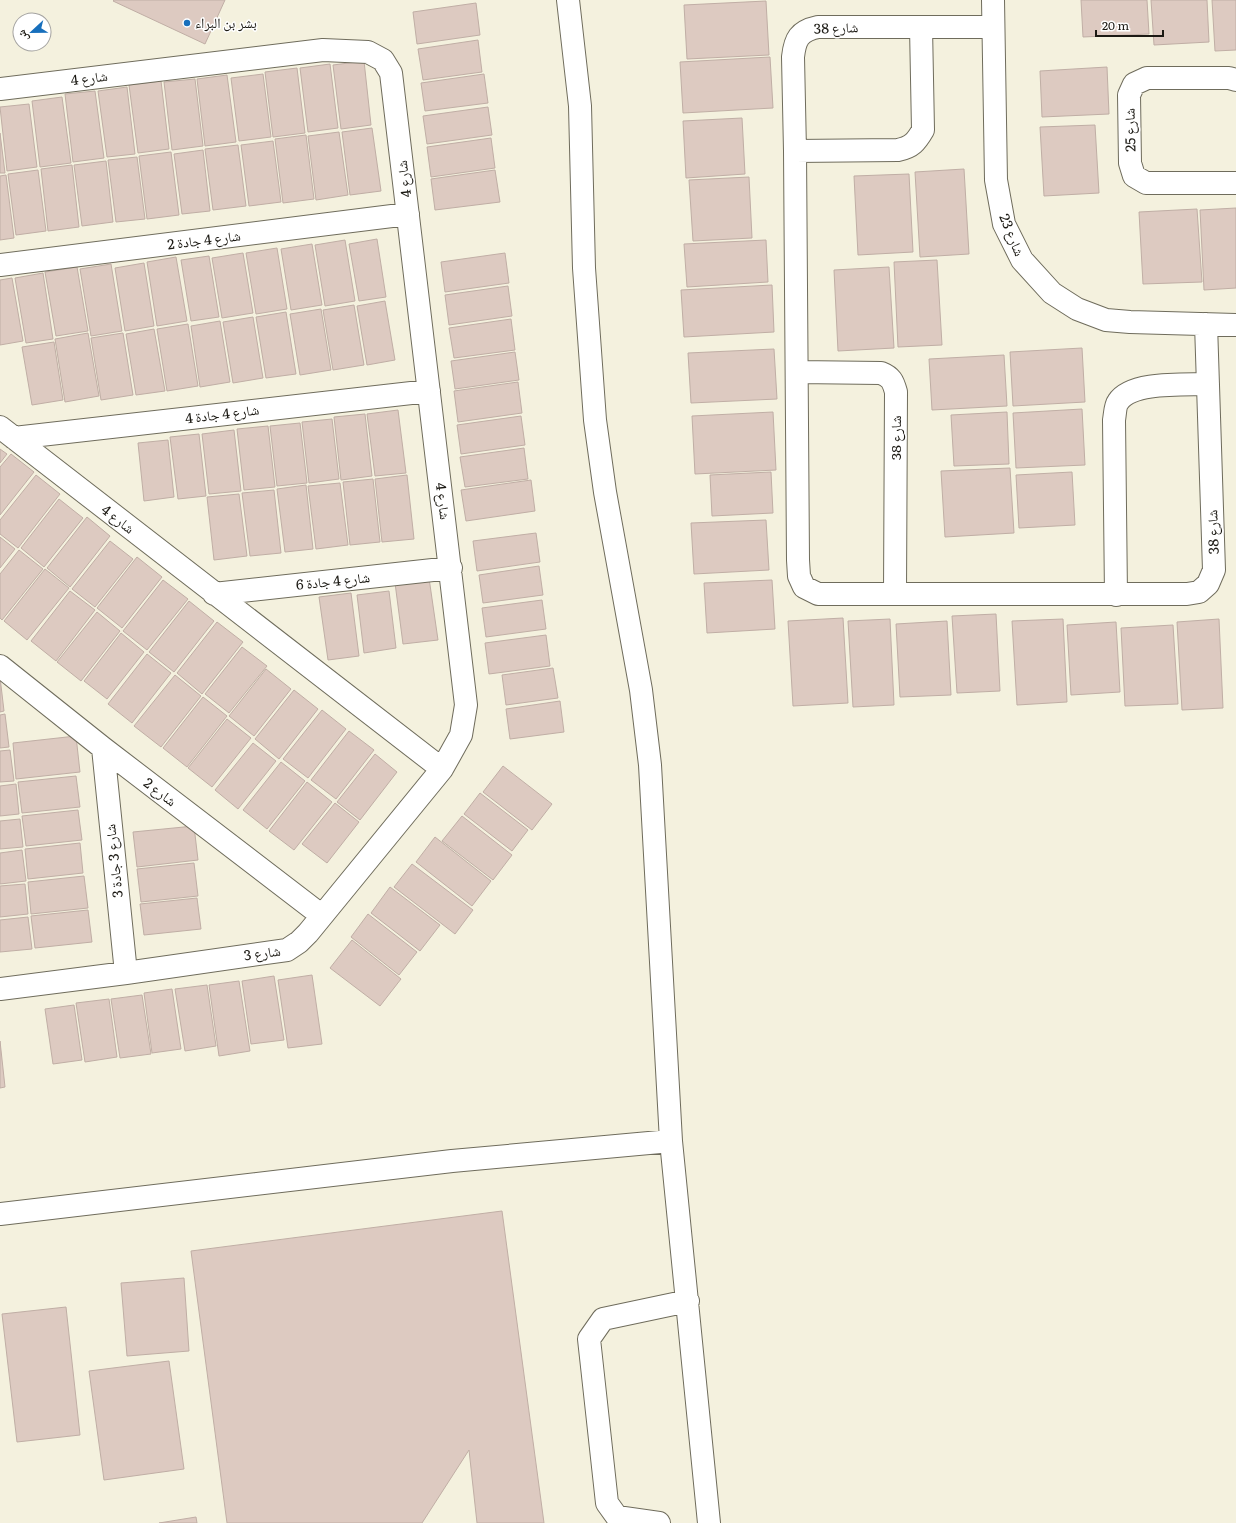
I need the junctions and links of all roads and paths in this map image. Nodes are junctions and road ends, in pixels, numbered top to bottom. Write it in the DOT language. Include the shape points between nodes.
graph roads {
  1 [pos="568,0"];
  2 [pos="993,0"];
  3 [pos="921,27"];
  4 [pos="992,27"];
  5 [pos="1236,80"];
  6 [pos="0,89"];
  7 [pos="795,151"];
  8 [pos="1236,183"];
  9 [pos="408,214"];
  10 [pos="0,265"];
  11 [pos="1206,324"];
  12 [pos="1236,325"];
  13 [pos="797,372"];
  14 [pos="1208,384"];
  15 [pos="429,391"];
  16 [pos="7,432"];
  17 [pos="451,568"];
  18 [pos="895,593"];
  19 [pos="214,594"];
  20 [pos="1116,596"];
  21 [pos="0,666"];
  22 [pos="103,748"];
  23 [pos="442,769"];
  24 [pos="321,915"];
  25 [pos="126,973"];
  26 [pos="0,989"];
  27 [pos="671,1141"];
  28 [pos="0,1214"];
  29 [pos="688,1301"];
  30 [pos="659,1523"];
  31 [pos="709,1523"];
  1 -- 27 [label="street" via="580,106 584,268 595,420 605,492 641,690 650,765"];
  2 -- 4 [label="street, شارع 23"];
  3 -- 4 [label="street, شارع 38"];
  3 -- 7 [label="street" via="923,130 916,143 898,150"];
  3 -- 7 [label="street, شارع 38" via="818,27 806,30 800,35 794,45 793,57"];
  4 -- 11 [label="street, شارع 23" via="996,180 1004,224 1022,260 1052,293 1077,309 1106,320"];
  5 -- 8 [label="street, شارع 25" via="1147,78 1134,84 1129,95 1130,163 1134,176 1146,183"];
  6 -- 9 [label="street, شارع 4" via="323,50 368,52 383,60 392,73"];
  7 -- 13 [label="street, شارع 38"];
  9 -- 10 [label="street, شارع 4 جادة 2"];
  9 -- 15 [label="street, شارع 4"];
  11 -- 12 [label="street, شارع 23"];
  11 -- 14 [label="street, شارع 38"];
  13 -- 18 [label="street, شارع 38" via="799,576 804,587 818,594"];
  13 -- 18 [label="street, شارع 38" via="881,373 893,382 896,392"];
  14 -- 20 [label="street" via="1140,388 1128,392 1118,402 1114,420"];
  14 -- 20 [label="street, شارع 38" via="1214,570 1208,584 1199,592 1188,594"];
  15 -- 16 [label="street, شارع 4 جادة 4"];
  15 -- 17 [label="street, شارع 4"];
  16 -- 19 [label="street, شارع 4"];
  17 -- 19 [label="street, شارع 4 جادة 6"];
  17 -- 23 [label="street, شارع 4" via="466,705 461,735"];
  18 -- 20 [label="street, شارع 38"];
  19 -- 23 [label="street, شارع 4"];
  21 -- 22 [label="street, شارع 2"];
  22 -- 24 [label="street, شارع 2"];
  22 -- 25 [label="street, شارع 3 جادة 3"];
  23 -- 24 [label="street, شارع 3"];
  24 -- 25 [label="street, شارع 3" via="299,942 288,950"];
  25 -- 26 [label="street, شارع 3"];
  27 -- 28 [label="street" via="452,1161"];
  27 -- 29 [label="street"];
  29 -- 30 [label="street" via="603,1319 589,1339 607,1503 617,1516"];
  29 -- 31 [label="street"];
}
